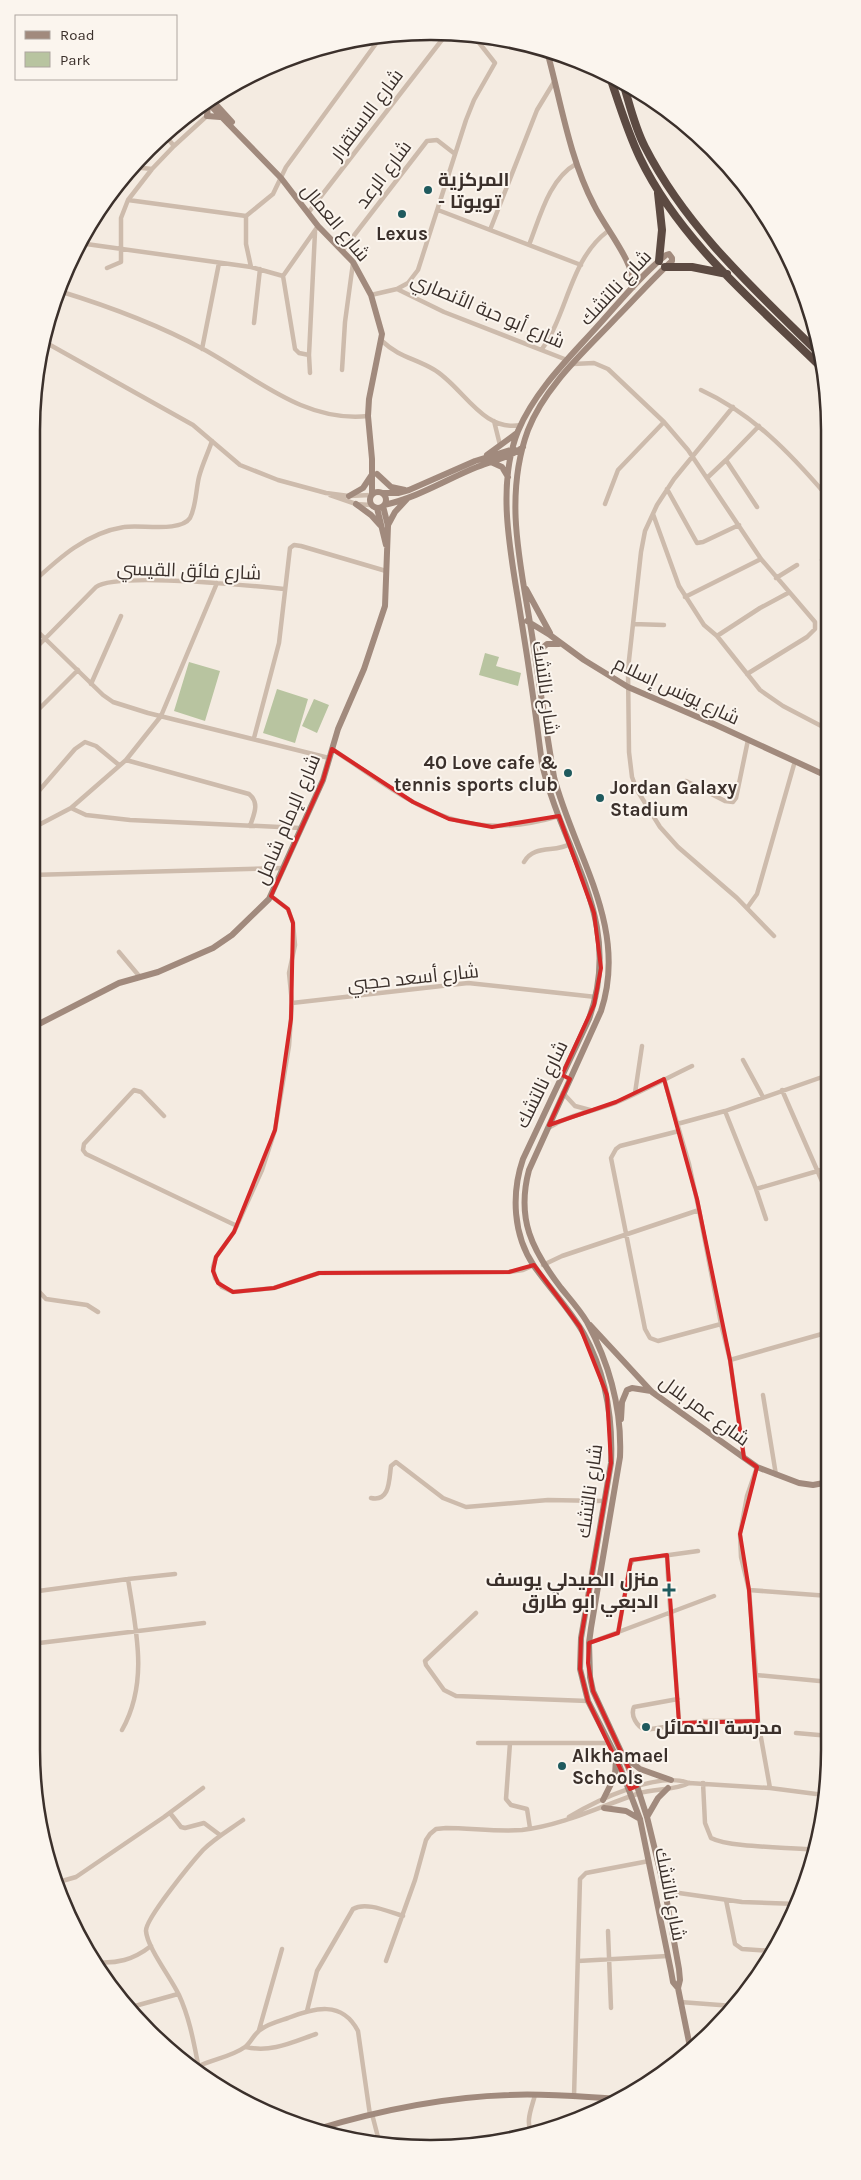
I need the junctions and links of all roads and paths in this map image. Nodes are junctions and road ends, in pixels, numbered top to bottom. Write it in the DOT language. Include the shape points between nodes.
graph roads {
  1 [pos="442,40"];
  2 [pos="479,43"];
  3 [pos="376,44"];
  4 [pos="549,59"];
  5 [pos="554,82"];
  6 [pos="613,85"];
  7 [pos="626,92"];
  8 [pos="216,108"];
  9 [pos="207,111"];
  10 [pos="207,116"];
  11 [pos="221,117"];
  12 [pos="241,136"];
  13 [pos="169,140"];
  14 [pos="174,146"];
  15 [pos="455,154"];
  16 [pos="576,164"];
  17 [pos="141,168"];
  18 [pos="152,170"];
  19 [pos="281,178"];
  20 [pos="657,189"];
  21 [pos="128,200"];
  22 [pos="438,210"];
  23 [pos="308,214"];
  24 [pos="246,216"];
  25 [pos="317,228"];
  26 [pos="490,230"];
  27 [pos="608,231"];
  28 [pos="88,243"];
  29 [pos="529,245"];
  30 [pos="121,248"];
  31 [pos="342,251"];
  32 [pos="659,261"];
  33 [pos="353,262"];
  34 [pos="219,263"];
  35 [pos="581,265"];
  36 [pos="250,266"];
  37 [pos="107,268"];
  38 [pos="631,268"];
  39 [pos="665,268"];
  40 [pos="260,269"];
  41 [pos="649,271"];
  42 [pos="727,274"];
  43 [pos="283,276"];
  44 [pos="633,288"];
  45 [pos="397,289"];
  46 [pos="65,293"];
  47 [pos="371,295"];
  48 [pos="254,324"];
  49 [pos="382,341"];
  50 [pos="811,345"];
  51 [pos="50,346"];
  52 [pos="542,348"];
  53 [pos="202,349"];
  54 [pos="309,355"];
  55 [pos="814,360"];
  56 [pos="569,362"];
  57 [pos="342,370"];
  58 [pos="310,373"];
  59 [pos="701,390"];
  60 [pos="733,407"];
  61 [pos="368,416"];
  62 [pos="494,421"];
  63 [pos="664,422"];
  64 [pos="521,425"];
  65 [pos="759,426"];
  66 [pos="518,432"];
  67 [pos="212,441"];
  68 [pos="500,445"];
  69 [pos="517,452"];
  70 [pos="692,455"];
  71 [pos="480,460"];
  72 [pos="726,460"];
  73 [pos="490,462"];
  74 [pos="374,474"];
  75 [pos="707,478"];
  76 [pos="508,479"];
  77 [pos="821,489"];
  78 [pos="667,490"];
  79 [pos="381,492"];
  80 [pos="326,493"];
  81 [pos="409,494"];
  82 [pos="371,495"];
  83 [pos="350,496"];
  84 [pos="356,504"];
  85 [pos="605,504"];
  86 [pos="379,506"];
  87 [pos="757,507"];
  88 [pos="653,514"];
  89 [pos="739,525"];
  90 [pos="385,526"];
  91 [pos="761,559"];
  92 [pos="797,565"];
  93 [pos="386,571"];
  94 [pos="40,576"];
  95 [pos="776,578"];
  96 [pos="522,580"];
  97 [pos="217,583"];
  98 [pos="285,589"];
  99 [pos="788,593"];
  100 [pos="685,597"];
  101 [pos="121,616"];
  102 [pos="521,618"];
  103 [pos="530,623"];
  104 [pos="633,624"];
  105 [pos="664,625"];
  106 [pos="40,633"];
  107 [pos="550,634"];
  108 [pos="717,636"];
  109 [pos="46,639"];
  110 [pos="40,645"];
  111 [pos="565,646"];
  112 [pos="536,663"];
  113 [pos="78,670"];
  114 [pos="747,674"];
  115 [pos="91,684"];
  116 [pos="628,687"];
  117 [pos="40,708"];
  118 [pos="161,716"];
  119 [pos="821,726"];
  120 [pos="254,738"];
  121 [pos="748,740"];
  122 [pos="332,749"];
  123 [pos="329,758"];
  124 [pos="126,760"];
  125 [pos="795,761"];
  126 [pos="119,765"];
  127 [pos="821,773"];
  128 [pos="686,781"];
  129 [pos="40,790"];
  130 [pos="71,808"];
  131 [pos="559,816"];
  132 [pos="40,824"];
  133 [pos="250,826"];
  134 [pos="300,828"];
  135 [pos="570,844"];
  136 [pos="524,862"];
  137 [pos="284,868"];
  138 [pos="40,874"];
  139 [pos="271,896"];
  140 [pos="747,908"];
  141 [pos="774,936"];
  142 [pos="119,952"];
  143 [pos="140,977"];
  144 [pos="596,997"];
  145 [pos="292,1003"];
  146 [pos="40,1023"];
  147 [pos="642,1046"];
  148 [pos="743,1060"];
  149 [pos="692,1066"];
  150 [pos="562,1075"];
  151 [pos="821,1077"];
  152 [pos="570,1079"];
  153 [pos="664,1079"];
  154 [pos="782,1090"];
  155 [pos="563,1093"];
  156 [pos="635,1093"];
  157 [pos="763,1096"];
  158 [pos="593,1111"];
  159 [pos="725,1111"];
  160 [pos="164,1116"];
  161 [pos="677,1124"];
  162 [pos="548,1128"];
  163 [pos="680,1130"];
  164 [pos="821,1171"];
  165 [pos="818,1172"];
  166 [pos="821,1179"];
  167 [pos="756,1189"];
  168 [pos="699,1210"];
  169 [pos="766,1220"];
  170 [pos="237,1226"];
  171 [pos="625,1234"];
  172 [pos="543,1264"];
  173 [pos="534,1265"];
  174 [pos="40,1293"];
  175 [pos="98,1312"];
  176 [pos="586,1320"];
  177 [pos="721,1324"];
  178 [pos="821,1334"];
  179 [pos="730,1360"];
  180 [pos="652,1392"];
  181 [pos="763,1395"];
  182 [pos="620,1433"];
  183 [pos="744,1458"];
  184 [pos="757,1467"];
  185 [pos="776,1475"];
  186 [pos="821,1483"];
  187 [pos="371,1498"];
  188 [pos="604,1501"];
  189 [pos="698,1551"];
  190 [pos="667,1556"];
  191 [pos="175,1574"];
  192 [pos="128,1579"];
  193 [pos="749,1590"];
  194 [pos="40,1591"];
  195 [pos="821,1595"];
  196 [pos="714,1596"];
  197 [pos="669,1612"];
  198 [pos="476,1613"];
  199 [pos="204,1623"];
  200 [pos="136,1630"];
  201 [pos="618,1633"];
  202 [pos="40,1643"];
  203 [pos="589,1643"];
  204 [pos="756,1675"];
  205 [pos="821,1681"];
  206 [pos="678,1699"];
  207 [pos="588,1701"];
  208 [pos="758,1721"];
  209 [pos="679,1723"];
  210 [pos="122,1730"];
  211 [pos="796,1732"];
  212 [pos="821,1735"];
  213 [pos="478,1743"];
  214 [pos="510,1743"];
  215 [pos="610,1743"];
  216 [pos="616,1754"];
  217 [pos="623,1755"];
  218 [pos="671,1780"];
  219 [pos="689,1783"];
  220 [pos="703,1783"];
  221 [pos="202,1788"];
  222 [pos="668,1788"];
  223 [pos="770,1788"];
  224 [pos="638,1789"];
  225 [pos="631,1792"];
  226 [pos="819,1793"];
  227 [pos="604,1804"];
  228 [pos="170,1813"];
  229 [pos="644,1818"];
  230 [pos="243,1820"];
  231 [pos="530,1828"];
  232 [pos="220,1835"];
  233 [pos="808,1849"];
  234 [pos="650,1861"];
  235 [pos="63,1881"];
  236 [pos="665,1891"];
  237 [pos="726,1900"];
  238 [pos="789,1904"];
  239 [pos="403,1916"];
  240 [pos="608,1931"];
  241 [pos="151,1946"];
  242 [pos="282,1949"];
  243 [pos="765,1951"];
  244 [pos="668,1956"];
  245 [pos="609,1960"];
  246 [pos="386,1961"];
  247 [pos="578,1961"];
  248 [pos="103,1962"];
  249 [pos="678,1988"];
  250 [pos="178,1994"];
  251 [pos="680,2002"];
  252 [pos="725,2005"];
  253 [pos="136,2006"];
  254 [pos="611,2008"];
  255 [pos="307,2010"];
  256 [pos="259,2030"];
  257 [pos="316,2034"];
  258 [pos="689,2042"];
  259 [pos="246,2047"];
  260 [pos="198,2062"];
  261 [pos="203,2066"];
  262 [pos="536,2095"];
  263 [pos="574,2097"];
  264 [pos="606,2098"];
  265 [pos="371,2115"];
  266 [pos="327,2126"];
  267 [pos="531,2127"];
  268 [pos="377,2137"];
  1 -- 23 [label="street, شارع الاستقرار"];
  2 -- 15 [label="street, شارع أبو حبة الأنصاري" via="495,63 474,100"];
  3 -- 19 [label="street"];
  4 -- 5 [label="main road"];
  5 -- 16 [label="main road"];
  5 -- 26 [label="street" via="537,110"];
  6 -- 20 [label="highway" via="629,135"];
  7 -- 50 [label="highway" via="644,146 686,213 735,270"];
  8 -- 10 [label="street"];
  8 -- 11 [label="main road, شارع العمال"];
  8 -- 12 [label="main road, شارع العمال" via="239,130"];
  9 -- 10 [label="main road"];
  10 -- 11 [label="main road"];
  10 -- 14 [label="street"];
  11 -- 12 [label="main road, شارع العمال"];
  12 -- 19 [label="main road, شارع العمال"];
  13 -- 14 [label="street"];
  14 -- 18 [label="street"];
  15 -- 22 [label="street, شارع أبو حبة الأنصاري"];
  15 -- 31 [label="street, شارع الرعد" via="436,140 427,141"];
  16 -- 27 [label="main road"];
  16 -- 29 [label="street" via="566,170 553,189"];
  17 -- 18 [label="street"];
  18 -- 21 [label="street"];
  19 -- 23 [label="main road, شارع العمال"];
  19 -- 24 [label="street" via="273,194"];
  20 -- 32 [label="highway" via="662,230"];
  20 -- 42 [label="highway" via="683,225"];
  21 -- 24 [label="street"];
  21 -- 30 [label="street" via="121,218"];
  22 -- 26 [label="street"];
  22 -- 45 [label="street, شارع أبو حبة الأنصاري" via="418,270 408,283"];
  23 -- 25 [label="main road, شارع العمال"];
  24 -- 36 [label="street"];
  25 -- 31 [label="main road, شارع العمال"];
  25 -- 43 [label="street"];
  25 -- 54 [label="street"];
  26 -- 29 [label="street"];
  27 -- 35 [label="street" via="592,246"];
  27 -- 38 [label="main road"];
  28 -- 30 [label="street"];
  29 -- 35 [label="street"];
  30 -- 34 [label="street"];
  30 -- 37 [label="street" via="121,263"];
  31 -- 33 [label="main road, شارع العمال"];
  32 -- 39 [label="main road, شارع نالتشك" via="666,255 671,256 672,261"];
  32 -- 41 [label="main road, شارع نالتشك"];
  33 -- 47 [label="main road, شارع العمال"];
  33 -- 57 [label="street"];
  34 -- 36 [label="street"];
  34 -- 53 [label="street"];
  35 -- 52 [label="street" via="552,333"];
  36 -- 40 [label="street"];
  38 -- 41 [label="main road"];
  38 -- 44 [label="main road"];
  39 -- 42 [label="highway" via="692,267"];
  39 -- 56 [label="main road, شارع نالتشك"];
  40 -- 43 [label="street"];
  40 -- 48 [label="street"];
  41 -- 44 [label="main road, شارع نالتشك"];
  42 -- 55 [label="highway"];
  43 -- 54 [label="street" via="295,349"];
  44 -- 56 [label="main road, شارع نالتشك"];
  45 -- 47 [label="street, شارع أبو حبة الأنصاري"];
  45 -- 52 [label="street, شارع أبو حبة الأنصاري" via="444,312"];
  46 -- 53 [label="street" via="137,317"];
  47 -- 49 [label="main road, شارع العمال" via="382,328"];
  49 -- 61 [label="main road" via="370,391"];
  49 -- 62 [label="street" via="396,353 438,372"];
  51 -- 67 [label="street" via="193,426"];
  52 -- 56 [label="street, شارع أبو حبة الأنصاري"];
  53 -- 61 [label="street" via="309,410 336,417"];
  54 -- 58 [label="street"];
  56 -- 63 [label="street" via="594,363 608,369"];
  56 -- 64 [label="main road, شارع نالتشك" via="544,388"];
  56 -- 69 [label="main road, شارع نالتشك"];
  59 -- 60 [label="street"];
  60 -- 65 [label="street"];
  60 -- 70 [label="street"];
  61 -- 74 [label="main road"];
  62 -- 64 [label="street" via="509,426"];
  62 -- 68 [label="street"];
  63 -- 70 [label="street"];
  63 -- 85 [label="street" via="618,470"];
  64 -- 66 [label="main road, شارع نالتشك"];
  65 -- 72 [label="street"];
  65 -- 77 [label="street"];
  66 -- 68 [label="main road"];
  66 -- 69 [label="main road, شارع نالتشك"];
  67 -- 80 [label="street" via="240,465"];
  67 -- 94 [label="street" via="186,522 168,527 125,526 94,536 71,548"];
  68 -- 71 [label="main road"];
  69 -- 71 [label="main road"];
  69 -- 73 [label="main road"];
  69 -- 76 [label="main road, شارع نالتشك"];
  69 -- 96 [label="main road, شارع نالتشك" via="515,522"];
  70 -- 75 [label="street"];
  70 -- 78 [label="street"];
  71 -- 81 [label="main road"];
  72 -- 75 [label="street"];
  72 -- 87 [label="street"];
  73 -- 76 [label="main road" via="502,467"];
  73 -- 81 [label="main road"];
  74 -- 79 [label="main road"];
  74 -- 81 [label="main road" via="391,487"];
  74 -- 82 [label="main road"];
  74 -- 83 [label="main road" via="363,488"];
  75 -- 89 [label="street"];
  76 -- 102 [label="main road, شارع نالتشك" via="508,529"];
  78 -- 88 [label="street"];
  78 -- 89 [label="street" via="697,543"];
  79 -- 81 [label="main road"];
  79 -- 82 [label="main road"];
  79 -- 86 [label="main road" via="386,499"];
  80 -- 83 [label="street"];
  80 -- 84 [label="street"];
  81 -- 86 [label="main road"];
  81 -- 90 [label="main road"];
  82 -- 83 [label="street"];
  82 -- 86 [label="main road"];
  84 -- 86 [label="street"];
  84 -- 90 [label="main road"];
  86 -- 90 [label="main road, شارع الإمام شامل"];
  88 -- 100 [label="street"];
  88 -- 104 [label="street" via="645,531 641,552"];
  89 -- 91 [label="street"];
  90 -- 93 [label="main road, شارع الإمام شامل"];
  91 -- 95 [label="street"];
  91 -- 100 [label="street"];
  92 -- 95 [label="street"];
  93 -- 98 [label="street" via="294,546 288,553"];
  93 -- 122 [label="main road, شارع الإمام شامل" via="386,598 380,622"];
  95 -- 99 [label="street"];
  96 -- 103 [label="main road, شارع نالتشك"];
  96 -- 107 [label="main road"];
  97 -- 98 [label="street, شارع فائق القيسي"];
  97 -- 109 [label="street, شارع فائق القيسي" via="105,582 96,587"];
  97 -- 118 [label="street"];
  98 -- 120 [label="street" via="279,643"];
  99 -- 108 [label="street"];
  99 -- 114 [label="street" via="814,620 815,629 804,640"];
  100 -- 108 [label="street" via="704,625"];
  101 -- 115 [label="street"];
  102 -- 103 [label="main road, شارع يونس إسلام"];
  102 -- 131 [label="main road, شارع نالتشك" via="542,764"];
  103 -- 107 [label="main road, شارع يونس إسلام"];
  103 -- 112 [label="main road, شارع نالتشك"];
  104 -- 105 [label="street"];
  104 -- 116 [label="street"];
  106 -- 109 [label="street"];
  107 -- 111 [label="main road, شارع يونس إسلام"];
  108 -- 114 [label="street"];
  109 -- 110 [label="street, شارع فائق القيسي"];
  109 -- 113 [label="street"];
  111 -- 112 [label="main road" via="554,642 546,644 540,650"];
  111 -- 116 [label="main road, شارع يونس إسلام"];
  112 -- 152 [label="main road, شارع نالتشك" via="554,777 593,881 608,945 605,999"];
  113 -- 115 [label="street"];
  113 -- 117 [label="street"];
  114 -- 119 [label="street" via="767,695"];
  115 -- 118 [label="street" via="113,702"];
  116 -- 121 [label="main road, شارع يونس إسلام"];
  116 -- 140 [label="street" via="630,766 644,803 678,847"];
  118 -- 120 [label="street"];
  118 -- 124 [label="street"];
  120 -- 123 [label="street"];
  121 -- 125 [label="main road, شارع يونس إسلام"];
  121 -- 128 [label="street" via="733,802"];
  122 -- 123 [label="main road, شارع الإمام شامل"];
  122 -- 131 [label="street" via="413,802 467,824 492,827"];
  123 -- 134 [label="main road, شارع الإمام شامل" via="323,780"];
  124 -- 126 [label="street"];
  124 -- 133 [label="street" via="249,794 255,799 256,806"];
  125 -- 127 [label="main road, شارع يونس إسلام"];
  125 -- 140 [label="street" via="757,894"];
  126 -- 129 [label="street" via="96,746 85,742"];
  126 -- 130 [label="street"];
  130 -- 132 [label="street"];
  130 -- 133 [label="street" via="104,818"];
  131 -- 135 [label="main road, شارع نالتشك"];
  133 -- 134 [label="street"];
  134 -- 137 [label="main road, شارع الإمام شامل"];
  135 -- 136 [label="street" via="536,851"];
  135 -- 144 [label="main road, شارع نالتشك" via="597,923 600,968"];
  137 -- 138 [label="street"];
  137 -- 139 [label="main road, شارع الإمام شامل"];
  139 -- 143 [label="main road, شارع الإمام شامل" via="218,946"];
  139 -- 145 [label="street" via="292,916 295,945 290,973"];
  140 -- 141 [label="street"];
  142 -- 143 [label="street"];
  143 -- 146 [label="main road, شارع الإمام شامل" via="119,983"];
  144 -- 145 [label="street, شارع أسعد حجبي" via="468,983"];
  144 -- 150 [label="main road, شارع نالتشك"];
  145 -- 170 [label="street" via="276,1125 262,1170"];
  147 -- 156 [label="street"];
  148 -- 157 [label="street"];
  149 -- 153 [label="street"];
  150 -- 152 [label="main road"];
  150 -- 173 [label="main road, شارع نالتشك" via="528,1146 516,1192 519,1230"];
  151 -- 154 [label="street"];
  152 -- 155 [label="main road, شارع نالتشك"];
  153 -- 156 [label="street"];
  153 -- 161 [label="street"];
  154 -- 157 [label="street"];
  154 -- 165 [label="street"];
  155 -- 158 [label="street" via="576,1107"];
  155 -- 162 [label="main road, شارع نالتشك"];
  156 -- 158 [label="street"];
  157 -- 159 [label="street"];
  158 -- 162 [label="street" via="572,1116"];
  159 -- 161 [label="street"];
  159 -- 167 [label="street"];
  160 -- 170 [label="street" via="139,1090 134,1090 84,1144 83,1150 140,1181"];
  161 -- 163 [label="street"];
  162 -- 172 [label="main road, شارع نالتشك" via="529,1170 524,1191 531,1239"];
  163 -- 168 [label="street"];
  163 -- 171 [label="street" via="620,1146 613,1153 612,1168"];
  164 -- 165 [label="street"];
  165 -- 166 [label="street"];
  165 -- 167 [label="street"];
  167 -- 169 [label="street"];
  168 -- 171 [label="street"];
  168 -- 177 [label="street"];
  170 -- 173 [label="street" via="213,1267 218,1283 233,1292 274,1288 318,1273 509,1272"];
  171 -- 172 [label="street"];
  171 -- 177 [label="street" via="645,1329 650,1338 662,1340"];
  172 -- 176 [label="main road, شارع نالتشك"];
  173 -- 188 [label="main road, شارع نالتشك" via="580,1327 603,1382 612,1439"];
  174 -- 175 [label="street" via="46,1299 87,1305"];
  176 -- 180 [label="main road, شارع عمر بلال"];
  176 -- 182 [label="main road, شارع نالتشك" via="608,1369"];
  177 -- 179 [label="street"];
  178 -- 179 [label="street"];
  179 -- 183 [label="street"];
  180 -- 182 [label="main road" via="632,1388 624,1393"];
  180 -- 183 [label="main road, شارع عمر بلال"];
  181 -- 185 [label="street"];
  182 -- 203 [label="main road, شارع نالتشك" via="618,1472"];
  183 -- 184 [label="main road, شارع عمر بلال"];
  184 -- 185 [label="main road, شارع عمر بلال"];
  184 -- 193 [label="street" via="741,1528 742,1558"];
  185 -- 186 [label="main road, شارع عمر بلال" via="807,1485"];
  187 -- 188 [label="street" via="383,1496 390,1466 396,1462 443,1498 466,1507 548,1500"];
  188 -- 207 [label="main road, شارع نالتشك" via="580,1651"];
  189 -- 190 [label="street"];
  190 -- 197 [label="street"];
  190 -- 201 [label="street" via="631,1562"];
  191 -- 192 [label="street"];
  192 -- 194 [label="street"];
  192 -- 200 [label="street"];
  193 -- 195 [label="street"];
  193 -- 204 [label="street"];
  196 -- 197 [label="street"];
  197 -- 201 [label="street"];
  197 -- 206 [label="street"];
  198 -- 207 [label="street" via="425,1661 448,1693 468,1697"];
  199 -- 200 [label="street"];
  200 -- 202 [label="street"];
  200 -- 210 [label="street" via="138,1679 132,1708"];
  201 -- 203 [label="street"];
  203 -- 217 [label="main road, شارع نالتشك" via="588,1663 593,1691"];
  204 -- 205 [label="street"];
  204 -- 208 [label="street"];
  206 -- 209 [label="street"];
  206 -- 209 [label="street" via="637,1705 632,1712 637,1724 645,1730"];
  207 -- 215 [label="main road, شارع نالتشك"];
  208 -- 209 [label="street"];
  208 -- 223 [label="street"];
  211 -- 212 [label="street"];
  213 -- 214 [label="street"];
  214 -- 215 [label="street"];
  214 -- 231 [label="street" via="506,1799 511,1805 527,1809"];
  215 -- 216 [label="main road, شارع نالتشك"];
  216 -- 225 [label="main road, شارع نالتشك"];
  216 -- 227 [label="main road" via="615,1776"];
  217 -- 218 [label="main road" via="640,1770"];
  217 -- 224 [label="main road, شارع نالتشك"];
  218 -- 219 [label="street"];
  218 -- 224 [label="street"];
  219 -- 220 [label="street"];
  219 -- 222 [label="street"];
  220 -- 223 [label="street"];
  220 -- 233 [label="street" via="705,1822 711,1838 737,1844"];
  221 -- 228 [label="street"];
  222 -- 224 [label="street"];
  222 -- 229 [label="main road"];
  223 -- 226 [label="street"];
  224 -- 225 [label="street"];
  224 -- 229 [label="main road, شارع نالتشك"];
  225 -- 227 [label="street"];
  225 -- 229 [label="main road, شارع نالتشك"];
  227 -- 229 [label="main road"];
  227 -- 231 [label="street" via="566,1819"];
  228 -- 232 [label="street" via="181,1827 204,1823"];
  228 -- 235 [label="street" via="76,1877"];
  229 -- 234 [label="main road, شارع نالتشك"];
  229 -- 236 [label="main road, شارع نالتشك"];
  230 -- 232 [label="street"];
  231 -- 239 [label="street" via="436,1829 423,1849"];
  232 -- 241 [label="street" via="203,1851 150,1920 146,1932"];
  234 -- 244 [label="main road, شارع نالتشك"];
  234 -- 247 [label="street" via="581,1876"];
  236 -- 237 [label="street"];
  236 -- 249 [label="main road, شارع نالتشك" via="679,1969"];
  237 -- 238 [label="street"];
  237 -- 243 [label="street" via="735,1944 742,1949"];
  239 -- 246 [label="street"];
  239 -- 255 [label="street" via="366,1907 353,1909 317,1971"];
  240 -- 245 [label="street"];
  241 -- 248 [label="street" via="141,1954 120,1962"];
  241 -- 250 [label="street"];
  242 -- 256 [label="street"];
  244 -- 245 [label="street"];
  244 -- 249 [label="main road, شارع نالتشك" via="673,1982"];
  245 -- 247 [label="street"];
  245 -- 254 [label="street"];
  247 -- 263 [label="street"];
  249 -- 251 [label="main road, شارع نالتشك"];
  250 -- 253 [label="street"];
  250 -- 260 [label="street" via="187,2015"];
  251 -- 252 [label="street"];
  251 -- 258 [label="main road, شارع نالتشك"];
  255 -- 256 [label="street"];
  255 -- 265 [label="street" via="326,2008 355,2025"];
  256 -- 259 [label="street"];
  257 -- 259 [label="street" via="271,2049"];
  259 -- 261 [label="street"];
  262 -- 263 [label="main road"];
  262 -- 265 [label="main road" via="464,2098"];
  262 -- 267 [label="street" via="529,2119"];
  263 -- 264 [label="main road"];
  265 -- 266 [label="main road"];
  265 -- 268 [label="street"];
}
